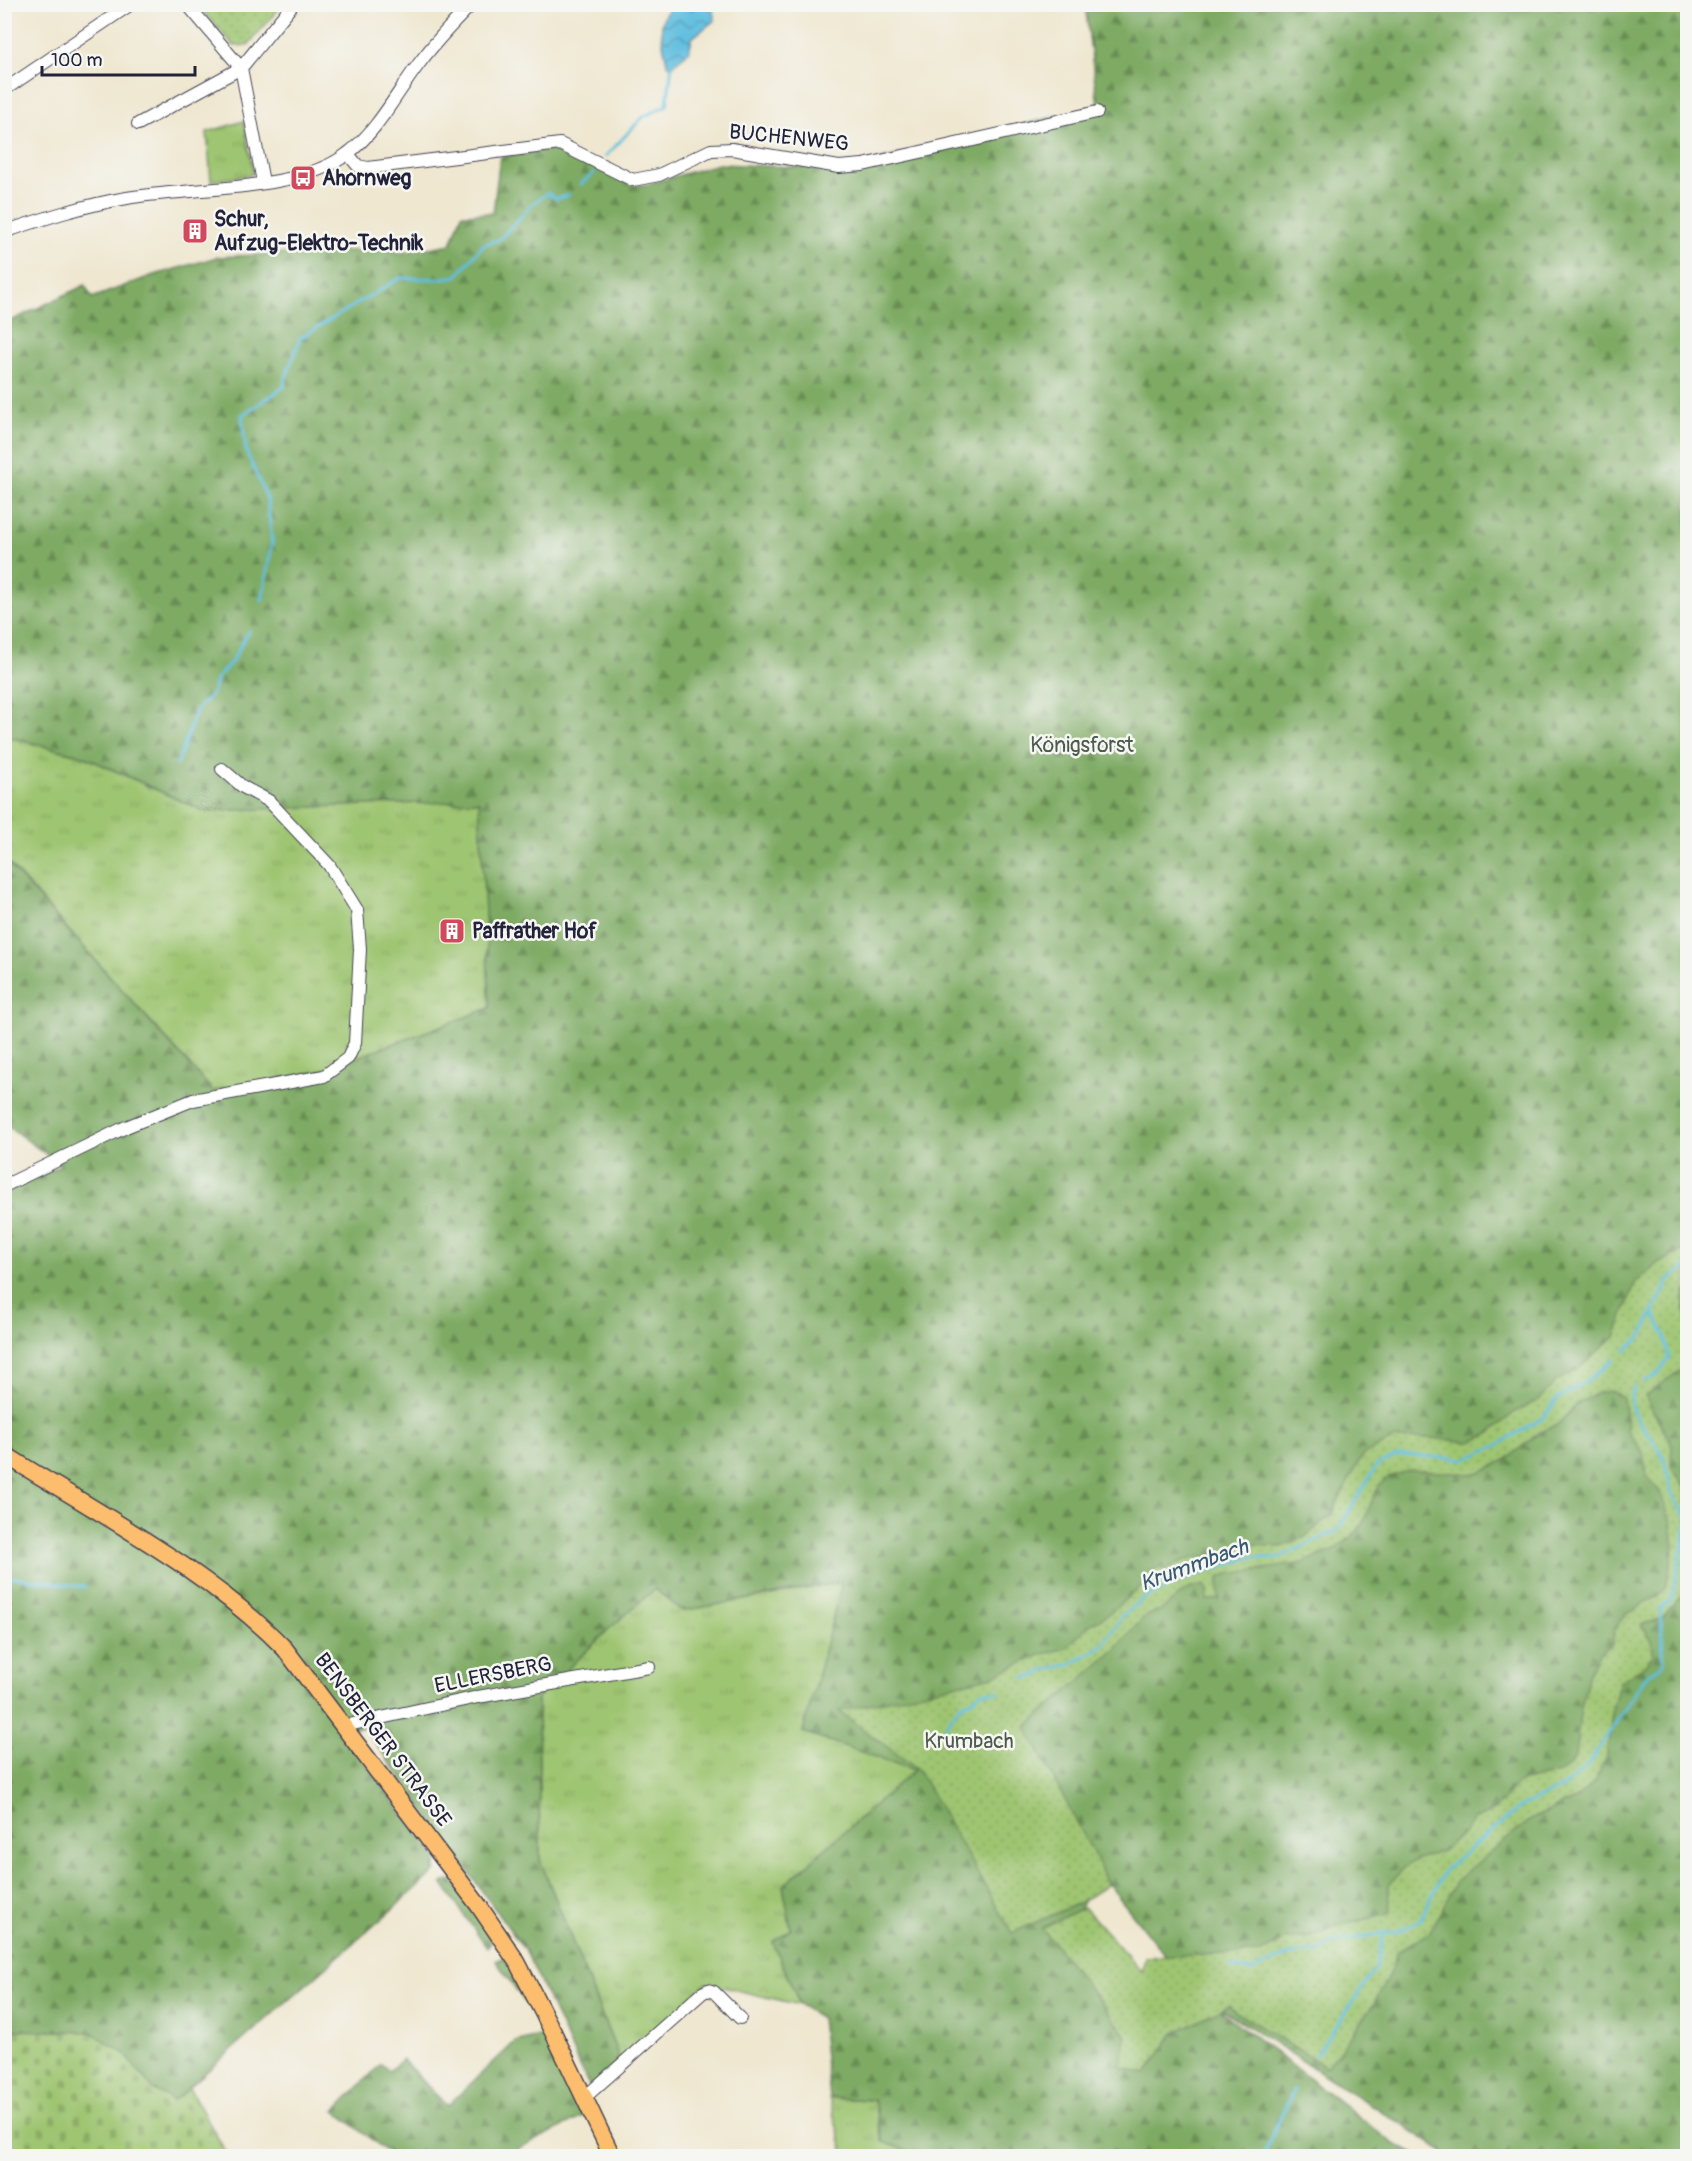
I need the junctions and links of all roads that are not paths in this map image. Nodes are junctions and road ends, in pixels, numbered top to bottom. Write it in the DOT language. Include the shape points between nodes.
graph roads {
  1 [pos="131,4"];
  2 [pos="187,4"];
  3 [pos="293,4"];
  4 [pos="472,4"];
  5 [pos="241,68"];
  6 [pos="4,90"];
  7 [pos="1097,112"];
  8 [pos="138,124"];
  9 [pos="348,154"];
  10 [pos="263,182"];
  11 [pos="4,232"];
  12 [pos="222,769"];
  13 [pos="4,1186"];
  14 [pos="4,1454"];
  15 [pos="649,1667"];
  16 [pos="346,1728"];
  17 [pos="740,2018"];
  18 [pos="584,2098"];
  19 [pos="612,2157"];
  1 -- 6 [label="street"];
  2 -- 5 [label="street"];
  3 -- 5 [label="street"];
  4 -- 9 [label="street" via="418,64 364,139"];
  5 -- 8 [label="street"];
  5 -- 10 [label="street"];
  7 -- 9 [label="street, BUCHENWEG" via="863,165 839,167 732,149 711,150 645,179 622,176 560,144 368,168 358,166"];
  9 -- 10 [label="street" via="332,164"];
  10 -- 11 [label="street" via="128,197 60,213"];
  12 -- 13 [label="street" via="243,787 269,801 329,865 357,910 360,949 355,1043 348,1058 338,1068 315,1078 193,1100 126,1127"];
  14 -- 16 [label="main road, BENSBERGER STRASSE" via="182,1566 244,1610 285,1649"];
  15 -- 16 [label="street, ELLERSBERG" via="478,1697"];
  16 -- 18 [label="main road, BENSBERGER STRASSE" via="517,1962"];
  17 -- 18 [label="street" via="714,1992 702,1993"];
  18 -- 19 [label="main road, BENSBERGER STRASSE"];
}
